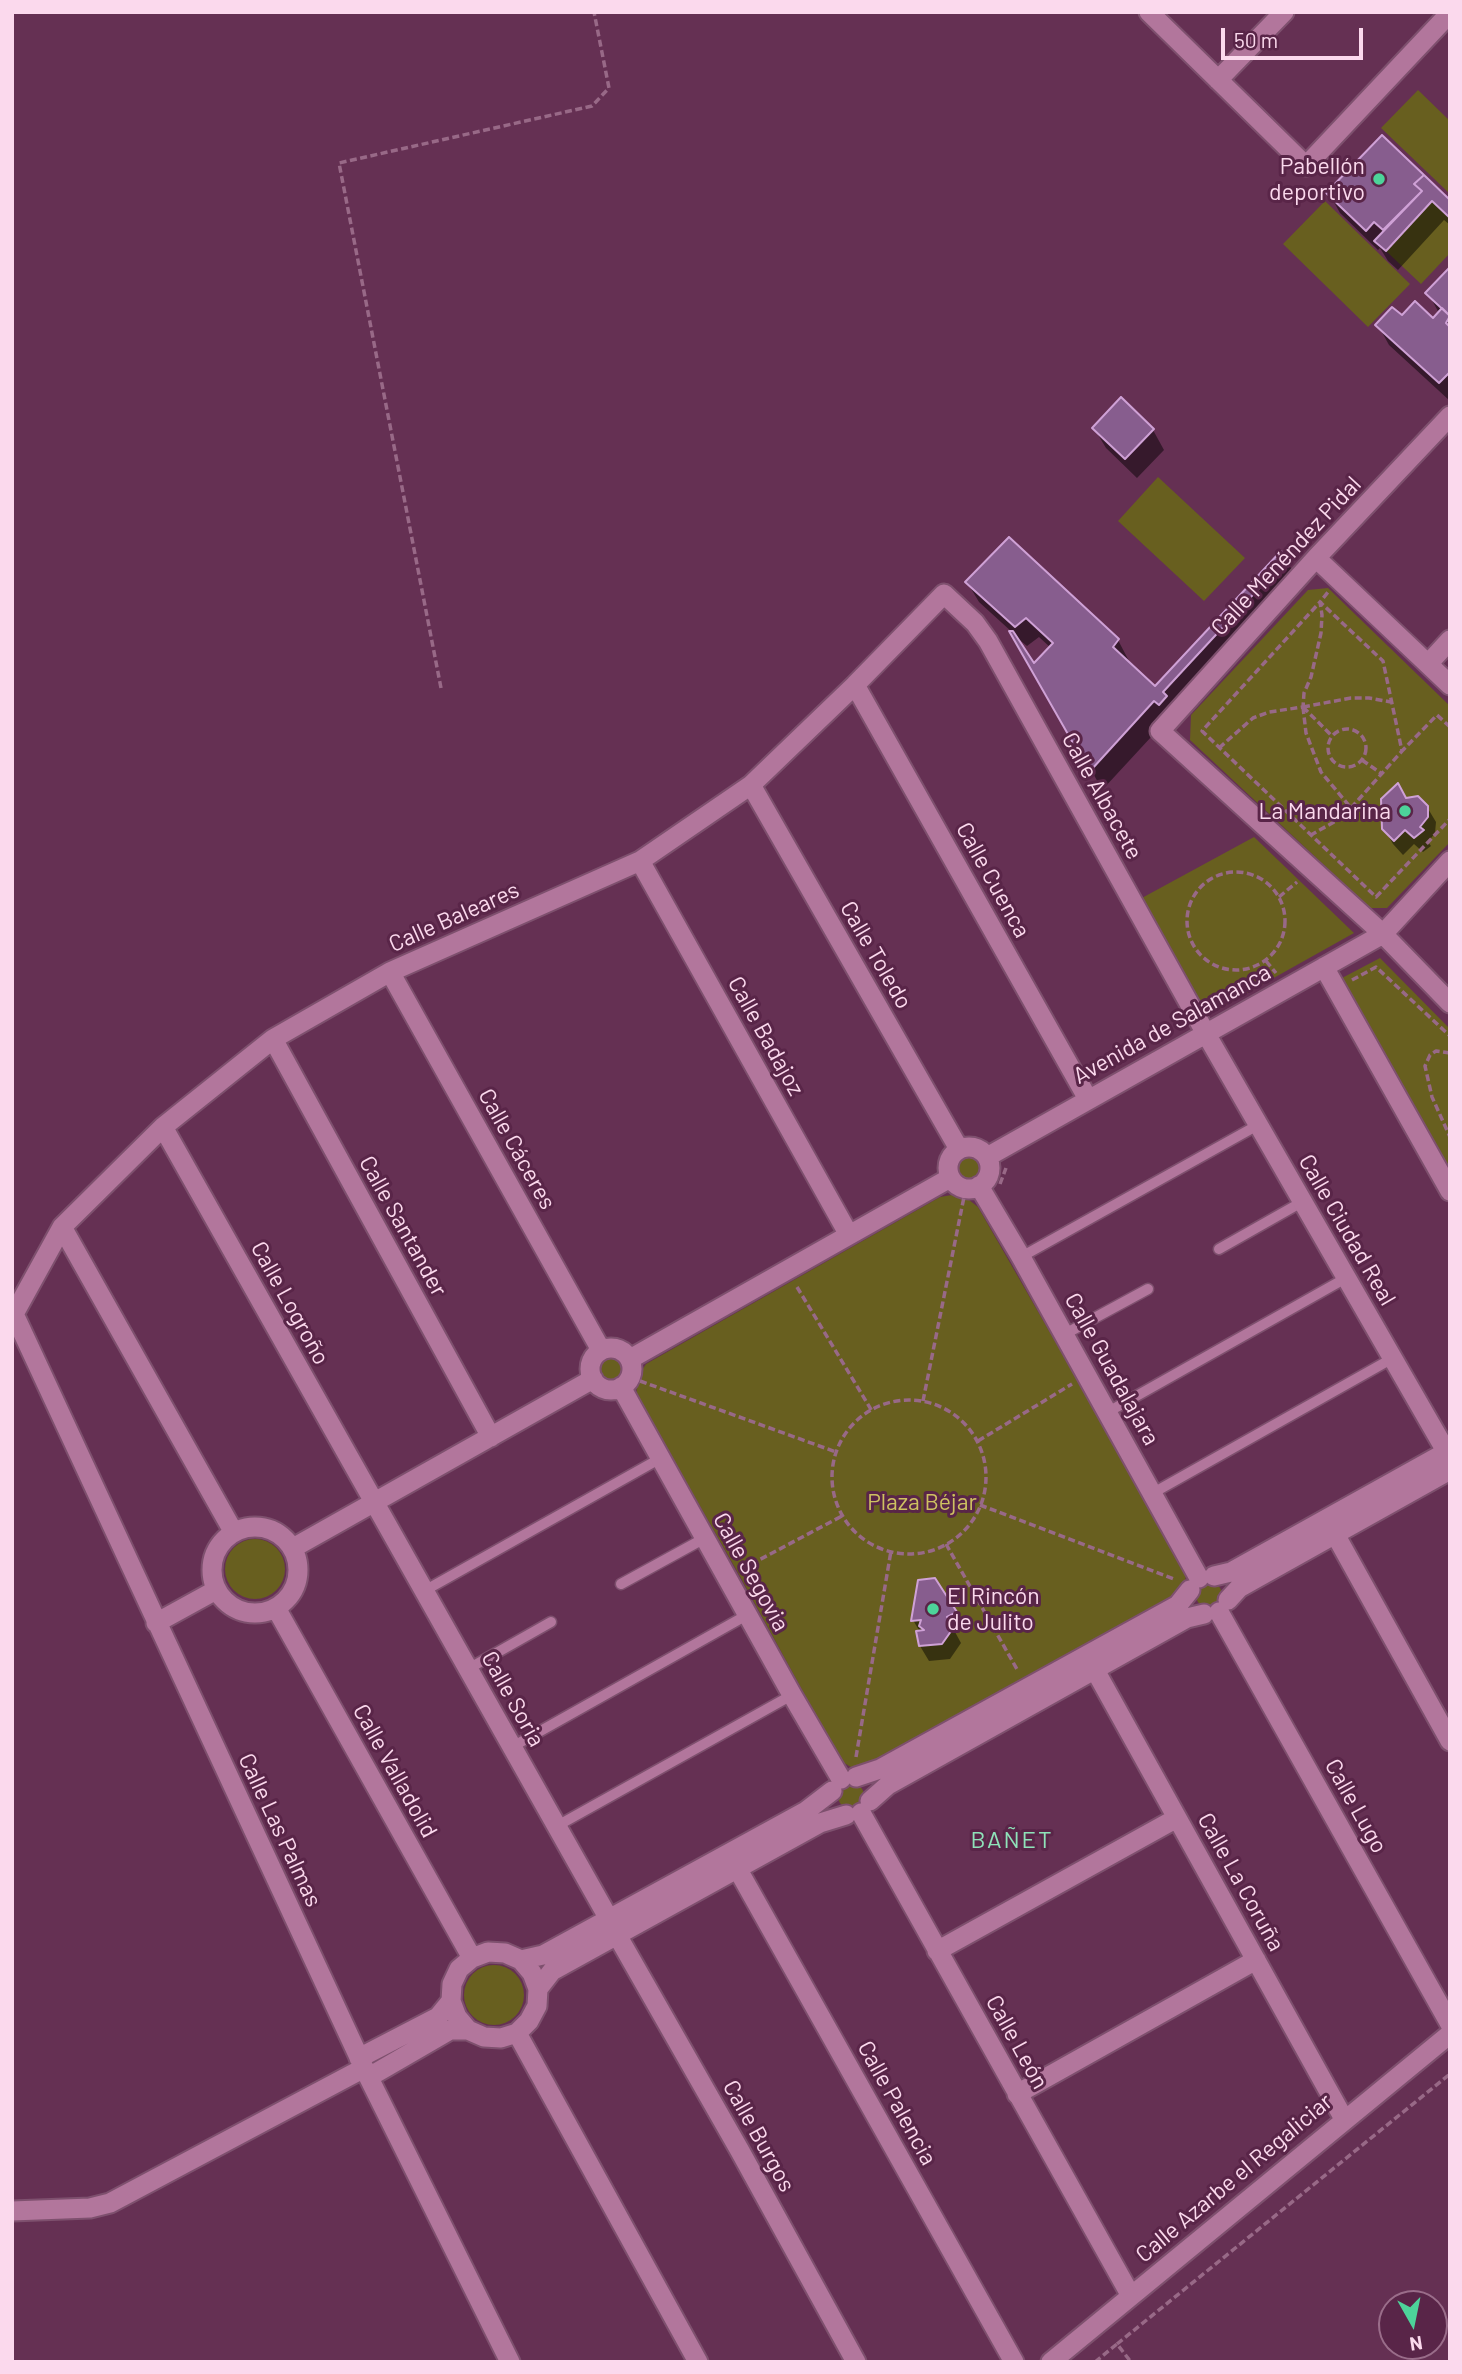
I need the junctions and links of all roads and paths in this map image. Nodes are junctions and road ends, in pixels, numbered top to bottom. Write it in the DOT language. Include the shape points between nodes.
graph roads {
  1 [pos="594,12"];
  2 [pos="1149,12"];
  3 [pos="1284,12"];
  4 [pos="1450,13"];
  5 [pos="1218,80"];
  6 [pos="1450,416"];
  7 [pos="1316,558"];
  8 [pos="944,594"];
  9 [pos="1320,601"];
  10 [pos="1450,640"];
  11 [pos="1427,664"];
  12 [pos="855,685"];
  13 [pos="1450,685"];
  14 [pos="441,688"];
  15 [pos="1392,702"];
  16 [pos="1303,707"];
  17 [pos="1450,727"];
  18 [pos="1332,736"];
  19 [pos="1219,748"];
  20 [pos="1402,751"];
  21 [pos="1362,760"];
  22 [pos="1382,774"];
  23 [pos="751,785"];
  24 [pos="1351,808"];
  25 [pos="1450,819"];
  26 [pos="1311,835"];
  27 [pos="640,861"];
  28 [pos="1450,861"];
  29 [pos="1383,934"];
  30 [pos="1258,966"];
  31 [pos="1324,967"];
  32 [pos="390,972"];
  33 [pos="1343,1002"];
  34 [pos="1450,1003"];
  35 [pos="1205,1032"];
  36 [pos="1450,1037"];
  37 [pos="273,1039"];
  38 [pos="1450,1053"];
  39 [pos="1088,1099"];
  40 [pos="1258,1125"];
  41 [pos="163,1126"];
  42 [pos="1450,1137"];
  43 [pos="959,1149"];
  44 [pos="987,1157"];
  45 [pos="950,1178"];
  46 [pos="973,1187"];
  47 [pos="1450,1191"];
  48 [pos="1302,1202"];
  49 [pos="62,1227"];
  50 [pos="849,1235"];
  51 [pos="1219,1249"];
  52 [pos="1021,1257"];
  53 [pos="787,1270"];
  54 [pos="1346,1278"];
  55 [pos="1148,1289"];
  56 [pos="14,1314"];
  57 [pos="1065,1334"];
  58 [pos="601,1350"];
  59 [pos="1392,1358"];
  60 [pos="627,1374"];
  61 [pos="1088,1376"];
  62 [pos="593,1379"];
  63 [pos="923,1401"];
  64 [pos="872,1411"];
  65 [pos="1108,1412"];
  66 [pos="491,1437"];
  67 [pos="978,1441"];
  68 [pos="836,1452"];
  69 [pos="1449,1457"];
  70 [pos="661,1458"];
  71 [pos="1153,1493"];
  72 [pos="374,1503"];
  73 [pos="980,1505"];
  74 [pos="842,1516"];
  75 [pos="233,1531"];
  76 [pos="1335,1534"];
  77 [pos="705,1538"];
  78 [pos="946,1544"];
  79 [pos="293,1548"];
  80 [pos="891,1551"];
  81 [pos="726,1577"];
  82 [pos="1199,1582"];
  83 [pos="621,1584"];
  84 [pos="216,1590"];
  85 [pos="424,1591"];
  86 [pos="276,1608"];
  87 [pos="1217,1608"];
  88 [pos="747,1615"];
  89 [pos="551,1622"];
  90 [pos="156,1623"];
  91 [pos="468,1669"];
  92 [pos="1095,1670"];
  93 [pos="1028,1688"];
  94 [pos="792,1695"];
  95 [pos="1450,1741"];
  96 [pos="512,1746"];
  97 [pos="845,1781"];
  98 [pos="859,1810"];
  99 [pos="1177,1818"];
  100 [pos="557,1826"];
  101 [pos="737,1868"];
  102 [pos="613,1927"];
  103 [pos="937,1951"];
  104 [pos="472,1958"];
  105 [pos="521,1960"];
  106 [pos="1256,1960"];
  107 [pos="538,1989"];
  108 [pos="451,2001"];
  109 [pos="1450,2024"];
  110 [pos="468,2030"];
  111 [pos="517,2032"];
  112 [pos="1450,2034"];
  113 [pos="364,2068"];
  114 [pos="1450,2074"];
  115 [pos="1017,2094"];
  116 [pos="1344,2119"];
  117 [pos="12,2211"];
  118 [pos="1130,2296"];
  119 [pos="1117,2344"];
  120 [pos="510,2362"];
  121 [pos="698,2362"];
  122 [pos="856,2362"];
  123 [pos="1014,2362"];
  124 [pos="1051,2362"];
  125 [pos="1095,2362"];
  126 [pos="1131,2362"];
  1 -- 14 [label="path" via="609,88 592,106 339,163"];
  2 -- 5 [label="street"];
  3 -- 5 [label="street"];
  4 -- 5 [label="street" via="1306,166"];
  6 -- 7 [label="street, Calle Menéndez Pidal"];
  7 -- 11 [label="street"];
  7 -- 29 [label="street, Calle Menéndez Pidal" via="1160,731"];
  8 -- 12 [label="street, Calle Baleares"];
  8 -- 35 [label="street, Calle Albacete" via="988,641"];
  9 -- 15 [label="path" via="1382,661"];
  9 -- 16 [label="path" via="1321,633"];
  9 -- 19 [label="path" via="1202,731"];
  10 -- 11 [label="street"];
  11 -- 13 [label="street"];
  12 -- 23 [label="street, Calle Baleares"];
  12 -- 39 [label="street, Calle Cuenca"];
  15 -- 16 [label="path" via="1351,698"];
  15 -- 20 [label="path"];
  16 -- 18 [label="path"];
  16 -- 19 [label="path" via="1253,718"];
  16 -- 24 [label="path" via="1315,759"];
  17 -- 20 [label="path" via="1437,715"];
  18 -- 21 [label="path" via="1344,729 1356,731 1366,746"];
  18 -- 21 [label="path" via="1329,754 1336,764 1347,767"];
  19 -- 26 [label="path"];
  20 -- 22 [label="path"];
  21 -- 22 [label="path"];
  22 -- 24 [label="path"];
  23 -- 27 [label="street, Calle Baleares"];
  23 -- 43 [label="street, Calle Toledo"];
  24 -- 26 [label="path"];
  25 -- 26 [label="path" via="1376,897"];
  27 -- 32 [label="street, Calle Baleares"];
  27 -- 50 [label="street, Calle Badajoz"];
  28 -- 29 [label="street, Avenida de Salamanca"];
  29 -- 31 [label="street, Avenida de Salamanca"];
  29 -- 34 [label="street"];
  30 -- 30 [label="path" via="1220,968 1193,944 1188,934 1189,905 1212,878 1243,872 1276,891 1286,919 1284,934 1273,954"];
  31 -- 33 [label="street"];
  31 -- 35 [label="street, Avenida de Salamanca"];
  32 -- 37 [label="street, Calle Baleares"];
  32 -- 58 [label="street, Calle Cáceres"];
  33 -- 36 [label="path" via="1356,995 1348,982 1376,967"];
  33 -- 47 [label="street"];
  35 -- 39 [label="street, Avenida de Salamanca"];
  35 -- 40 [label="street, Calle Ciudad Real"];
  37 -- 41 [label="street, Calle Baleares"];
  37 -- 66 [label="street, Calle Santander"];
  38 -- 42 [label="path" via="1436,1051 1425,1066 1432,1097"];
  39 -- 44 [label="street, Avenida de Salamanca"];
  40 -- 48 [label="street, Calle Ciudad Real"];
  40 -- 52 [label="lane"];
  41 -- 49 [label="street, Calle Baleares"];
  41 -- 72 [label="street, Calle Logroño"];
  43 -- 44 [label="street" via="975,1148"];
  43 -- 45 [label="street" via="949,1162"];
  44 -- 46 [label="street" via="989,1173"];
  45 -- 46 [label="street"];
  45 -- 50 [label="street"];
  46 -- 52 [label="street, Calle Guadalajara"];
  46 -- 63 [label="path"];
  48 -- 51 [label="lane"];
  48 -- 54 [label="street, Calle Ciudad Real"];
  49 -- 56 [label="street, Calle Baleares"];
  49 -- 75 [label="street"];
  50 -- 53 [label="street"];
  52 -- 57 [label="street, Calle Guadalajara"];
  53 -- 60 [label="street"];
  53 -- 64 [label="path"];
  54 -- 59 [label="street, Calle Ciudad Real"];
  54 -- 65 [label="lane"];
  55 -- 57 [label="lane"];
  56 -- 90 [label="street, Calle Las Palmas"];
  57 -- 61 [label="street, Calle Guadalajara"];
  58 -- 60 [label="street" via="617,1348"];
  58 -- 62 [label="street" via="591,1363"];
  59 -- 69 [label="street, Calle Ciudad Real"];
  59 -- 71 [label="lane"];
  60 -- 62 [label="street" via="614,1389 605,1389"];
  60 -- 68 [label="path"];
  60 -- 70 [label="street, Calle Segovia"];
  61 -- 65 [label="street, Calle Guadalajara"];
  61 -- 67 [label="path"];
  62 -- 66 [label="street"];
  63 -- 64 [label="path" via="889,1402"];
  63 -- 67 [label="path" via="955,1415"];
  64 -- 68 [label="path" via="845,1434"];
  65 -- 71 [label="street, Calle Guadalajara"];
  66 -- 72 [label="street"];
  67 -- 73 [label="path" via="986,1470"];
  68 -- 74 [label="path" via="831,1479"];
  69 -- 76 [label="street"];
  69 -- 82 [label="street" via="1231,1572"];
  70 -- 77 [label="street, Calle Segovia"];
  70 -- 85 [label="lane"];
  71 -- 82 [label="street, Calle Guadalajara"];
  72 -- 79 [label="street"];
  72 -- 85 [label="street, Calle Soria"];
  73 -- 78 [label="path" via="973,1521"];
  73 -- 82 [label="path"];
  74 -- 80 [label="path" via="874,1546"];
  74 -- 81 [label="path"];
  75 -- 79 [label="street" via="267,1528 282,1535"];
  75 -- 84 [label="street" via="212,1557"];
  76 -- 87 [label="street" via="1239,1588"];
  76 -- 95 [label="street"];
  77 -- 81 [label="street, Calle Segovia"];
  77 -- 83 [label="lane"];
  78 -- 80 [label="path" via="904,1555"];
  78 -- 93 [label="path"];
  79 -- 86 [label="street" via="298,1564 296,1581 289,1597"];
  80 -- 97 [label="path"];
  81 -- 88 [label="street, Calle Segovia"];
  82 -- 87 [label="street" via="1192,1605"];
  82 -- 87 [label="street" via="1226,1585"];
  82 -- 93 [label="street" via="1178,1605"];
  84 -- 86 [label="street" via="227,1604 242,1611 260,1613"];
  84 -- 90 [label="street"];
  85 -- 91 [label="street, Calle Soria"];
  86 -- 104 [label="street, Calle Valladolid"];
  87 -- 92 [label="street" via="1187,1618"];
  87 -- 109 [label="street, Calle Lugo"];
  88 -- 94 [label="street, Calle Segovia"];
  88 -- 96 [label="lane"];
  89 -- 91 [label="lane"];
  90 -- 113 [label="street, Calle Las Palmas"];
  91 -- 96 [label="street, Calle Soria"];
  92 -- 98 [label="street" via="888,1785"];
  92 -- 99 [label="street, Calle La Coruña"];
  93 -- 97 [label="street" via="880,1769"];
  94 -- 97 [label="street, Calle Segovia"];
  94 -- 100 [label="lane"];
  96 -- 100 [label="street, Calle Soria"];
  97 -- 98 [label="street" via="834,1806"];
  97 -- 98 [label="street" via="863,1780 868,1786 871,1793"];
  97 -- 102 [label="street" via="806,1811"];
  98 -- 101 [label="street" via="820,1823"];
  98 -- 103 [label="street, Calle León"];
  99 -- 103 [label="street"];
  99 -- 106 [label="street, Calle La Coruña"];
  100 -- 102 [label="street, Calle Soria"];
  101 -- 102 [label="street"];
  101 -- 123 [label="street, Calle Palencia"];
  102 -- 105 [label="street"];
  102 -- 107 [label="street" via="552,1971"];
  102 -- 122 [label="street, Calle Burgos"];
  103 -- 115 [label="street, Calle León"];
  104 -- 105 [label="street" via="488,1952"];
  104 -- 108 [label="street" via="459,1969"];
  105 -- 107 [label="street"];
  106 -- 115 [label="street"];
  106 -- 116 [label="street, Calle La Coruña"];
  107 -- 111 [label="street" via="537,2006"];
  108 -- 110 [label="street"];
  108 -- 113 [label="street" via="439,2017"];
  110 -- 111 [label="street" via="484,2038"];
  110 -- 113 [label="street" via="450,2030"];
  111 -- 121 [label="street"];
  112 -- 116 [label="street, Calle Azarbe el Regaliciar"];
  113 -- 117 [label="street" via="110,2203"];
  113 -- 120 [label="street, Calle Las Palmas"];
  114 -- 119 [label="path"];
  115 -- 118 [label="street, Calle León"];
  116 -- 118 [label="street, Calle Azarbe el Regaliciar"];
  118 -- 124 [label="street, Calle Azarbe el Regaliciar"];
  119 -- 125 [label="path"];
  119 -- 126 [label="path"];
}
